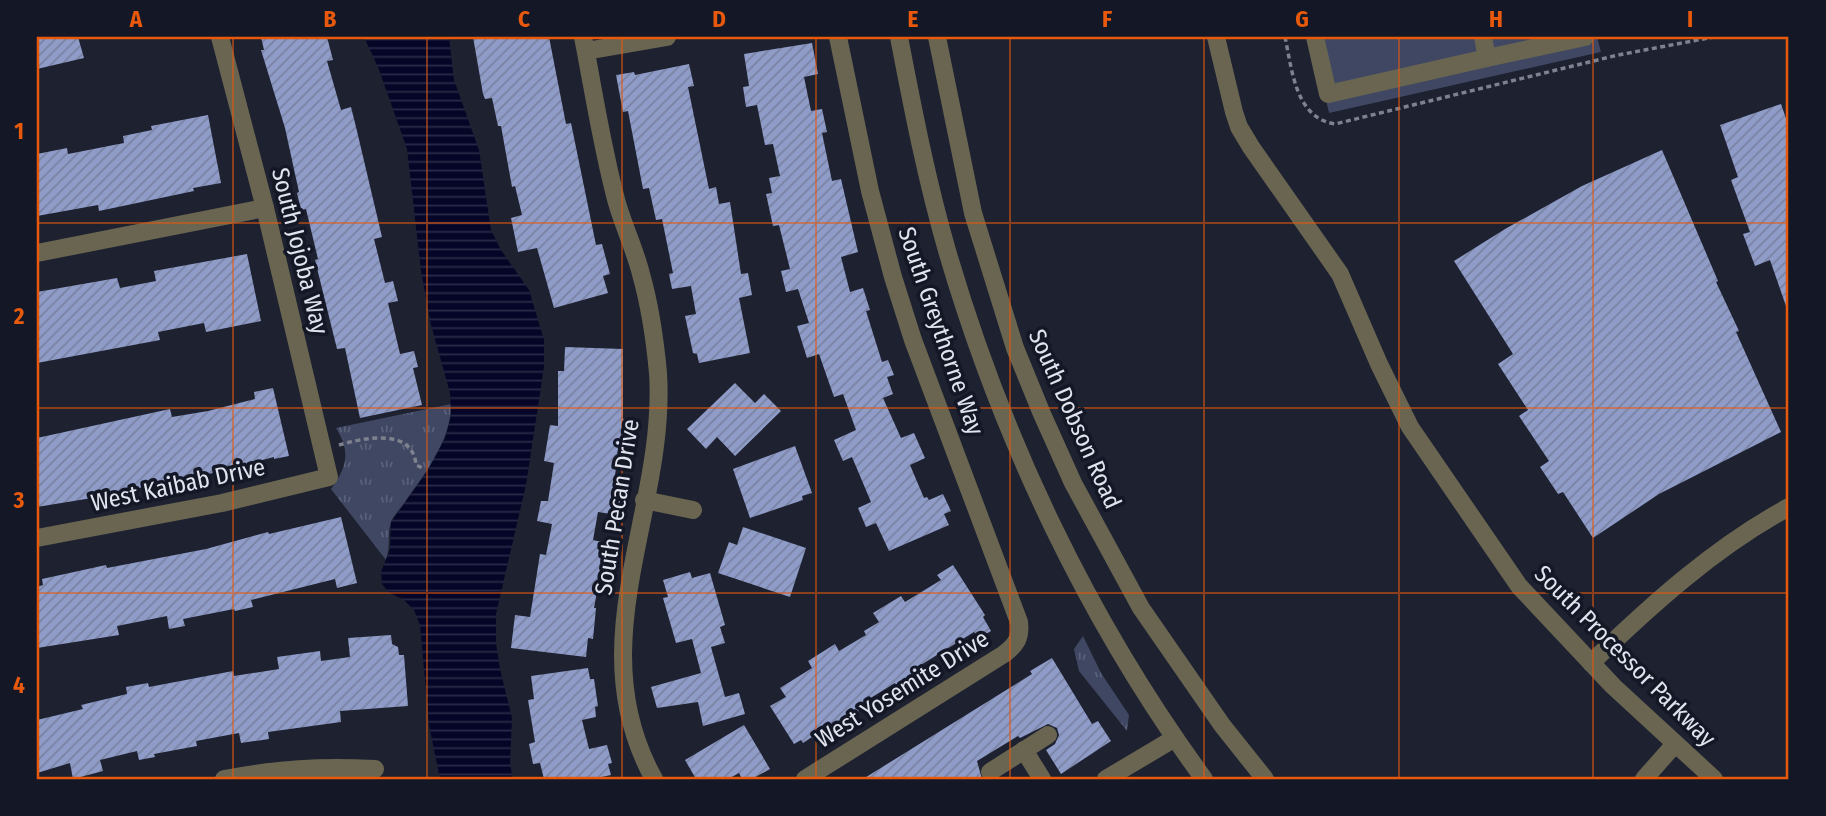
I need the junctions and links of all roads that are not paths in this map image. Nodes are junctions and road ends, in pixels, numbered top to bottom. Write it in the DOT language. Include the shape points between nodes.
graph roads {
  1 [pos="220,37"];
  2 [pos="667,37"];
  3 [pos="838,37"];
  4 [pos="899,37"];
  5 [pos="937,37"];
  6 [pos="1216,37"];
  7 [pos="1315,37"];
  8 [pos="1483,37"];
  9 [pos="1584,37"];
  10 [pos="585,44"];
  11 [pos="1487,58"];
  12 [pos="265,208"];
  13 [pos="37,253"];
  14 [pos="329,477"];
  15 [pos="644,500"];
  16 [pos="1789,507"];
  17 [pos="694,510"];
  18 [pos="37,538"];
  19 [pos="1021,634"];
  20 [pos="1591,663"];
  21 [pos="1048,735"];
  22 [pos="1175,738"];
  23 [pos="1675,744"];
  24 [pos="1024,750"];
  25 [pos="375,769"];
  26 [pos="990,772"];
  27 [pos="1704,776"];
  28 [pos="224,779"];
  29 [pos="654,779"];
  30 [pos="805,779"];
  31 [pos="1042,779"];
  32 [pos="1106,779"];
  33 [pos="1204,779"];
  34 [pos="1265,779"];
  35 [pos="1644,779"];
  1 -- 12 [label="street, South Jojoba Way"];
  2 -- 10 [label="street"];
  3 -- 19 [label="street, South Greythorne Way" via="892,277"];
  4 -- 22 [label="street" via="948,254 998,397 1085,592"];
  5 -- 34 [label="street, South Dobson Road" via="980,236 1015,348 1042,414 1073,483 1141,608"];
  6 -- 20 [label="street, South Processor Parkway" via="1239,127 1340,274 1410,427 1519,586"];
  7 -- 11 [label="street" via="1328,94"];
  8 -- 11 [label="street"];
  9 -- 11 [label="street"];
  10 -- 15 [label="street, South Pecan Drive" via="601,140 651,317 658,375 657,430"];
  12 -- 13 [label="street"];
  12 -- 14 [label="street, South Jojoba Way"];
  14 -- 18 [label="street, West Kaibab Drive" via="222,503"];
  15 -- 17 [label="street"];
  15 -- 29 [label="street, South Pecan Drive" via="625,621 624,677 629,716"];
  16 -- 20 [label="street" via="1675,585"];
  19 -- 30 [label="street, West Yosemite Drive" via="1004,654"];
  20 -- 23 [label="street, South Processor Parkway"];
  21 -- 24 [label="street"];
  22 -- 32 [label="street"];
  22 -- 33 [label="street"];
  23 -- 27 [label="street, South Processor Parkway"];
  23 -- 35 [label="street"];
  24 -- 26 [label="street"];
  24 -- 31 [label="street"];
  25 -- 28 [label="street" via="324,766"];
}
